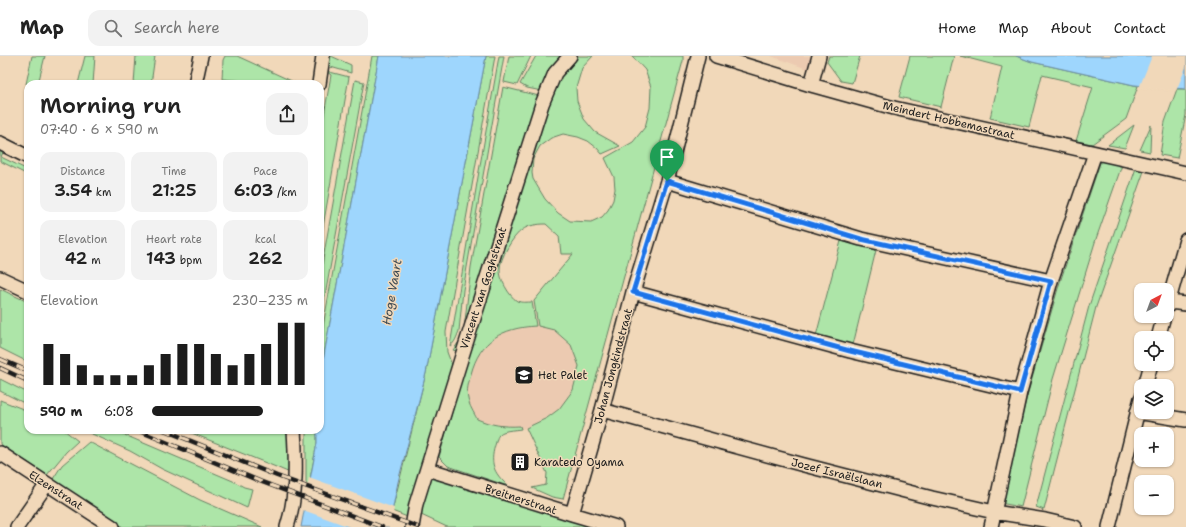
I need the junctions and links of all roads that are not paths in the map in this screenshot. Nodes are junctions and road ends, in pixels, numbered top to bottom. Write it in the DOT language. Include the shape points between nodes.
graph roads {
  1 [pos="201,56"];
  2 [pos="323,56"];
  3 [pos="570,56"];
  4 [pos="698,56"];
  5 [pos="716,56"];
  6 [pos="819,56"];
  7 [pos="196,80"];
  8 [pos="320,80"];
  9 [pos="811,85"];
  10 [pos="0,143"];
  11 [pos="1095,153"];
  12 [pos="24,154"];
  13 [pos="1186,173"];
  14 [pos="667,181"];
  15 [pos="1186,240"];
  16 [pos="0,278"];
  17 [pos="1051,281"];
  18 [pos="1174,283"];
  19 [pos="24,289"];
  20 [pos="633,292"];
  21 [pos="1174,304"];
  22 [pos="1186,304"];
  23 [pos="1020,392"];
  24 [pos="602,410"];
  25 [pos="1174,418"];
  26 [pos="1135,419"];
  27 [pos="1186,420"];
  28 [pos="294,434"];
  29 [pos="0,453"];
  30 [pos="427,469"];
  31 [pos="47,484"];
  32 [pos="994,512"];
  33 [pos="572,514"];
  34 [pos="17,527"];
  35 [pos="113,527"];
  36 [pos="287,527"];
  37 [pos="412,527"];
  38 [pos="616,527"];
  39 [pos="991,527"];
  40 [pos="1075,527"];
  41 [pos="1109,527"];
  1 -- 7 [label="street"];
  2 -- 8 [label="street"];
  3 -- 30 [label="street, Vincent van Goghstraat" via="555,73 542,104"];
  4 -- 14 [label="street, Johan Jongkindstraat"];
  5 -- 9 [label="street, Meindert Hobbemastraat"];
  6 -- 9 [label="street"];
  9 -- 11 [label="street, Meindert Hobbemastraat" via="894,108"];
  10 -- 12 [label="street"];
  11 -- 13 [label="street, Meindert Hobbemastraat"];
  11 -- 17 [label="street"];
  14 -- 17 [label="street" via="861,239"];
  14 -- 20 [label="street, Johan Jongkindstraat"];
  15 -- 18 [label="street"];
  16 -- 19 [label="street"];
  17 -- 23 [label="street"];
  20 -- 23 [label="street" via="850,351"];
  20 -- 24 [label="street, Johan Jongkindstraat"];
  21 -- 22 [label="street"];
  23 -- 32 [label="street"];
  24 -- 32 [label="street, Jozef Israëlslaan" via="804,465"];
  24 -- 33 [label="street, Johan Jongkindstraat"];
  25 -- 27 [label="street"];
  26 -- 41 [label="street"];
  28 -- 36 [label="street" via="296,474 292,510"];
  29 -- 31 [label="street, Elzenstraat"];
  30 -- 33 [label="street, Breitnerstraat"];
  30 -- 37 [label="street, Vincent van Goghstraat"];
  31 -- 34 [label="street"];
  31 -- 35 [label="street, Elzenstraat"];
  32 -- 39 [label="street"];
  32 -- 40 [label="street, Jozef Israëlslaan"];
  33 -- 38 [label="street, Breitnerstraat"];
}
